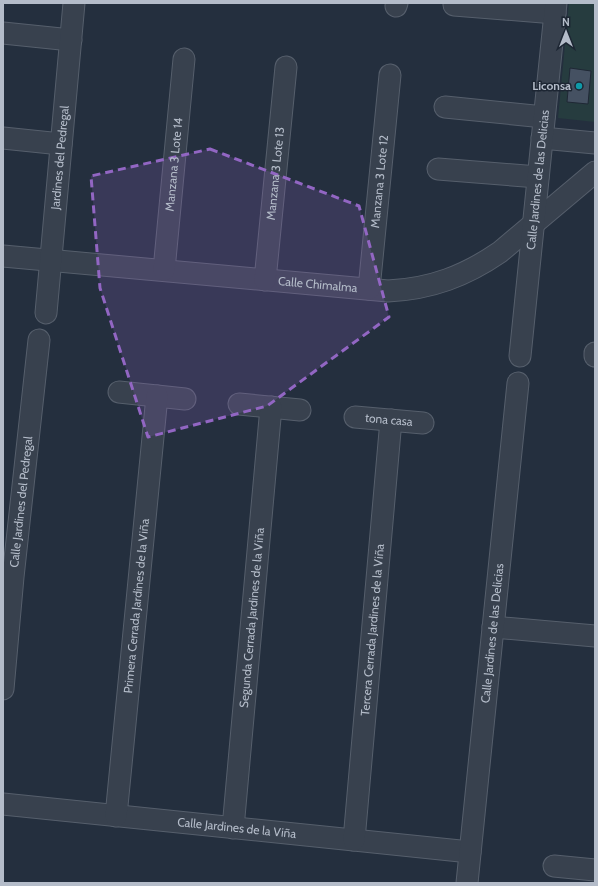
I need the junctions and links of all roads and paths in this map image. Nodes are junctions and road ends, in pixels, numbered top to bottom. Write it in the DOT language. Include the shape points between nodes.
graph roads {
  1 [pos="74,3"];
  2 [pos="454,5"];
  3 [pos="555,8"];
  4 [pos="3,33"];
  5 [pos="71,40"];
  6 [pos="184,59"];
  7 [pos="286,67"];
  8 [pos="390,75"];
  9 [pos="445,107"];
  10 [pos="544,117"];
  11 [pos="3,138"];
  12 [pos="542,138"];
  13 [pos="595,143"];
  14 [pos="61,144"];
  15 [pos="438,169"];
  16 [pos="595,172"];
  17 [pos="538,177"];
  18 [pos="534,224"];
  19 [pos="3,256"];
  20 [pos="51,260"];
  21 [pos="164,270"];
  22 [pos="265,280"];
  23 [pos="369,289"];
  24 [pos="46,313"];
  25 [pos="39,340"];
  26 [pos="520,356"];
  27 [pos="518,383"];
  28 [pos="119,392"];
  29 [pos="157,396"];
  30 [pos="185,399"];
  31 [pos="239,404"];
  32 [pos="271,407"];
  33 [pos="300,410"];
  34 [pos="355,417"];
  35 [pos="391,420"];
  36 [pos="423,423"];
  37 [pos="8,576"];
  38 [pos="493,627"];
  39 [pos="595,636"];
  40 [pos="3,689"];
  41 [pos="3,804"];
  42 [pos="116,816"];
  43 [pos="233,828"];
  44 [pos="354,840"];
  45 [pos="470,852"];
  46 [pos="554,866"];
  47 [pos="595,870"];
  48 [pos="467,883"];
  1 -- 5 [label="street, Jardines del Pedregal"];
  2 -- 3 [label="street"];
  3 -- 10 [label="street, Calle Jardines de las Delicias"];
  4 -- 5 [label="street"];
  5 -- 14 [label="street, Jardines del Pedregal"];
  6 -- 21 [label="street, Manzana 3 Lote 14"];
  7 -- 22 [label="street, Manzana 3 Lote 13"];
  8 -- 23 [label="street, Manzana 3 Lote 12"];
  9 -- 10 [label="street"];
  10 -- 12 [label="street, Calle Jardines de las Delicias"];
  11 -- 14 [label="street"];
  12 -- 13 [label="street"];
  12 -- 17 [label="street, Calle Jardines de las Delicias"];
  14 -- 20 [label="street, Jardines del Pedregal"];
  15 -- 17 [label="street"];
  16 -- 18 [label="street, Calle Chimalma"];
  17 -- 18 [label="street, Calle Jardines de las Delicias"];
  18 -- 23 [label="street, Calle Chimalma" via="485,262 447,280 406,290"];
  18 -- 26 [label="street, Calle Jardines de las Delicias"];
  19 -- 20 [label="street, Calle Chimalma"];
  20 -- 21 [label="street, Calle Chimalma"];
  20 -- 24 [label="street, Jardines del Pedregal"];
  21 -- 22 [label="street, Calle Chimalma"];
  22 -- 23 [label="street, Calle Chimalma"];
  25 -- 37 [label="street, Calle Jardines del Pedregal"];
  27 -- 38 [label="street, Calle Jardines de las Delicias"];
  28 -- 29 [label="street"];
  29 -- 30 [label="street"];
  29 -- 42 [label="street, Primera Cerrada Jardines de la Viña"];
  31 -- 32 [label="street"];
  32 -- 33 [label="street"];
  32 -- 43 [label="street, Segunda Cerrada Jardines de la Viña"];
  34 -- 35 [label="street, tona casa"];
  35 -- 36 [label="street, tona casa"];
  35 -- 44 [label="street, Tercera Cerrada Jardines de la Viña"];
  37 -- 40 [label="street, Calle Jardines del Pedregal"];
  38 -- 39 [label="street"];
  38 -- 45 [label="street, Calle Jardines de las Delicias"];
  41 -- 42 [label="street, Calle Jardines de la Viña"];
  42 -- 43 [label="street, Calle Jardines de la Viña"];
  43 -- 44 [label="street, Calle Jardines de la Viña"];
  44 -- 45 [label="street, Calle Jardines de la Viña"];
  45 -- 48 [label="street, Calle Jardines de las Delicias"];
  46 -- 47 [label="street"];
}
